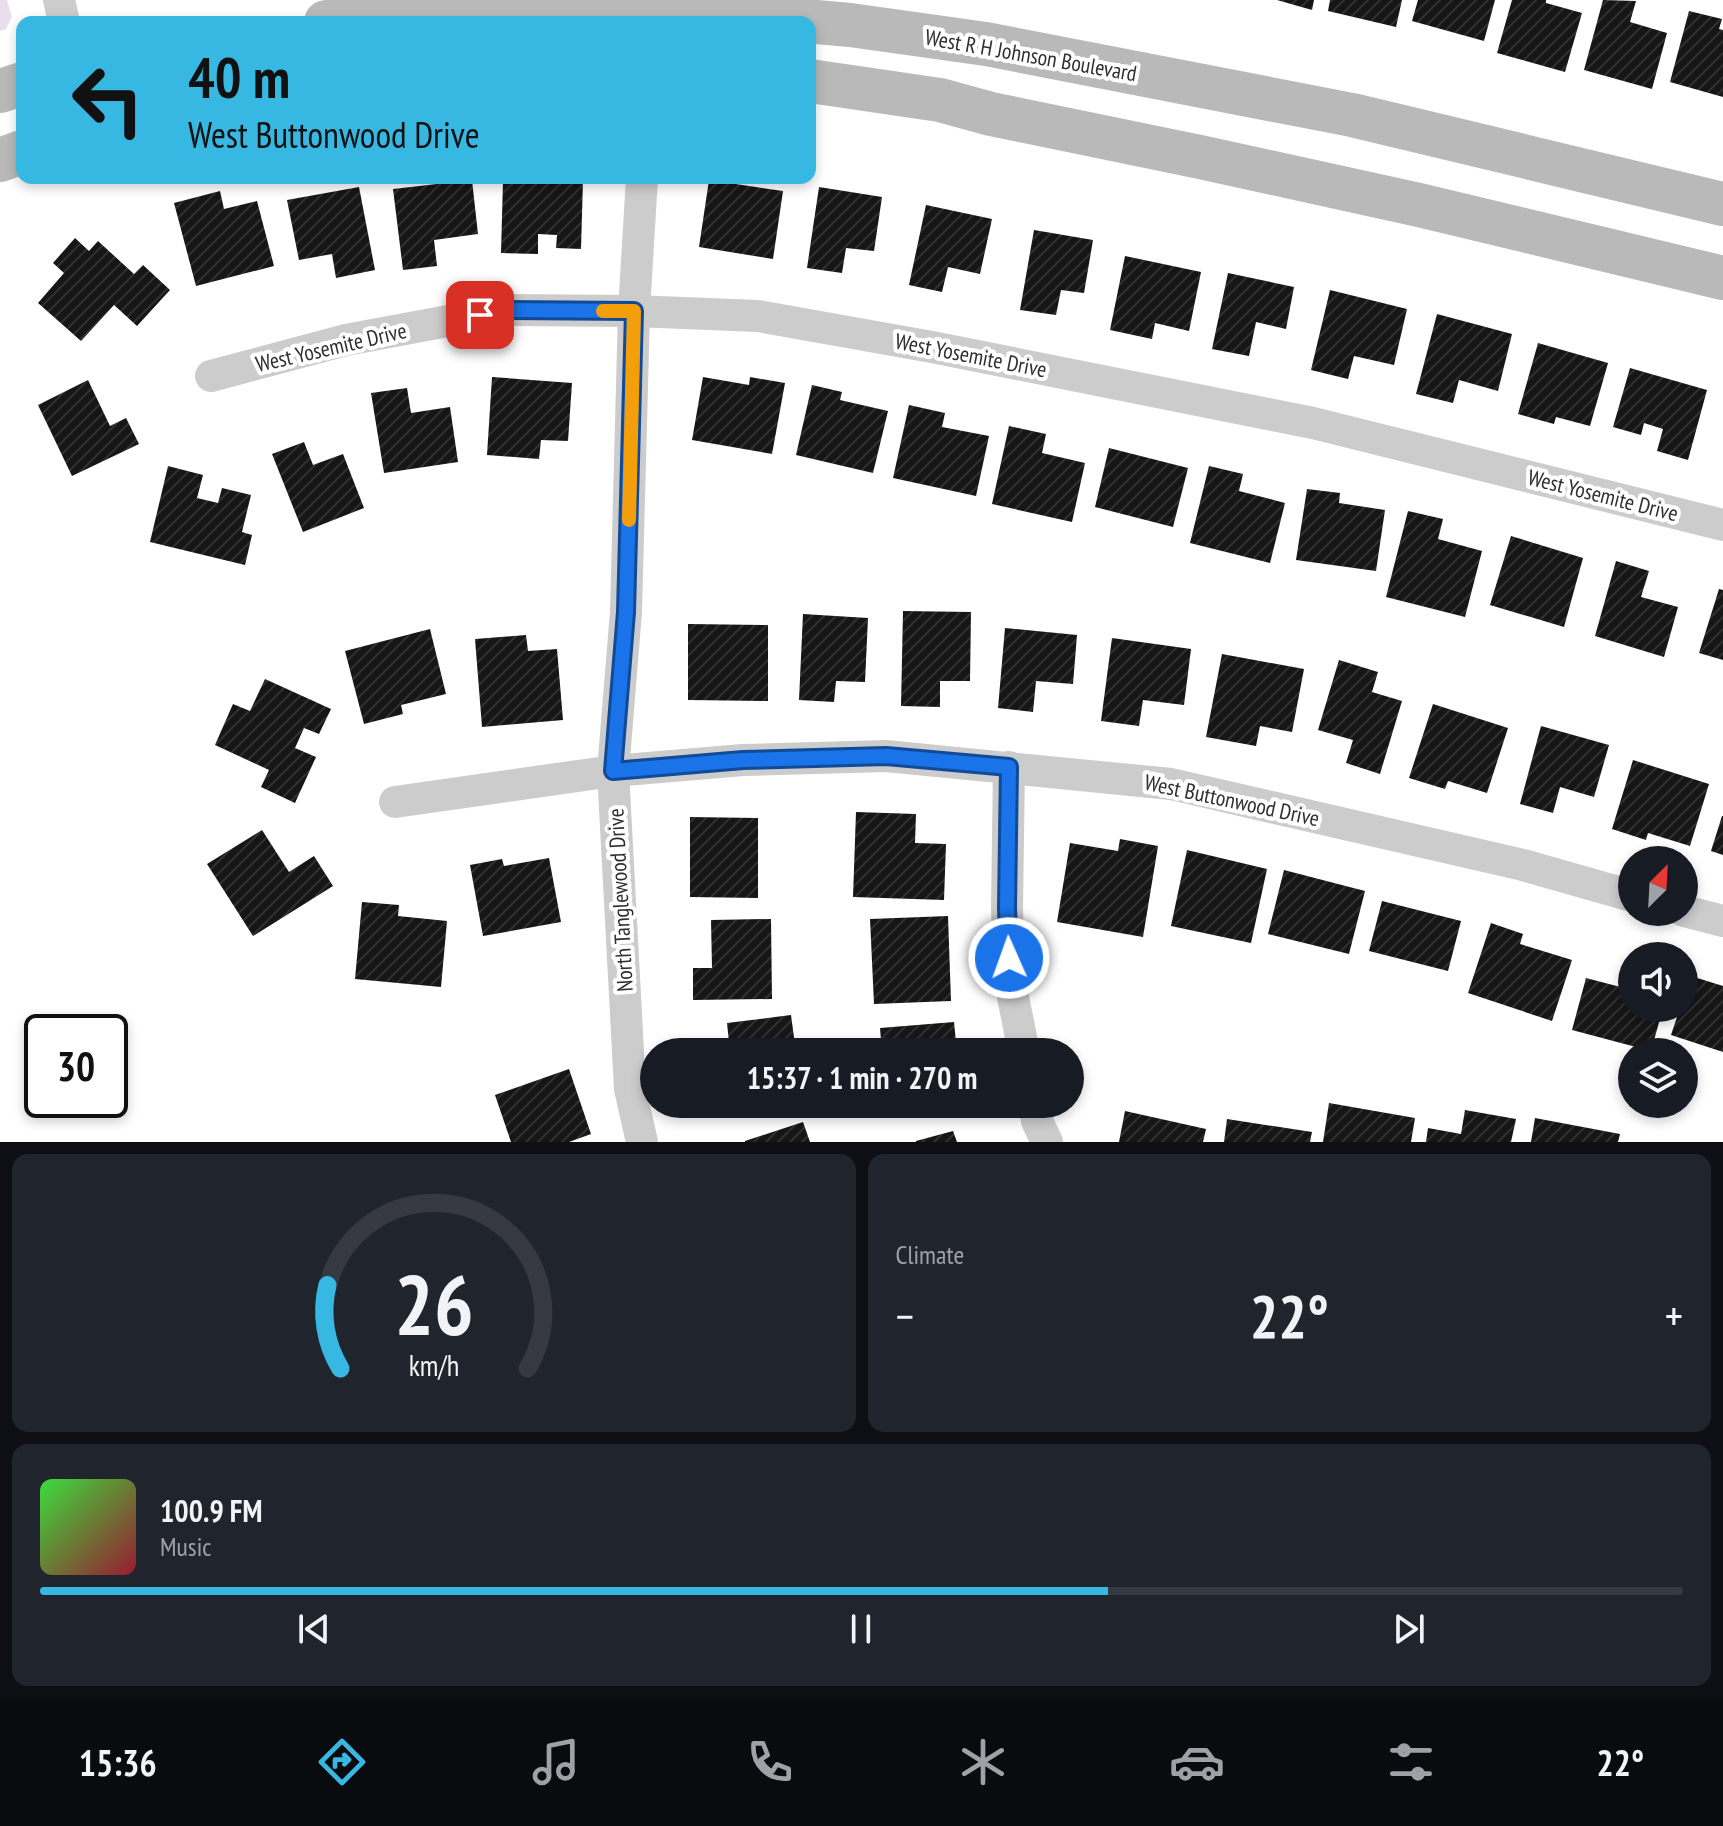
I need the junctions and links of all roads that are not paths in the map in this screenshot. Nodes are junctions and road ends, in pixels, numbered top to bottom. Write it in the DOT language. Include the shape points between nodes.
graph roads {
  1 [pos="651,14"];
  2 [pos="382,16"];
  3 [pos="687,16"];
  4 [pos="816,23"];
  5 [pos="816,82"];
  6 [pos="642,184"];
  7 [pos="1723,204"];
  8 [pos="1723,278"];
  9 [pos="634,311"];
  10 [pos="211,376"];
  11 [pos="1723,525"];
  12 [pos="1009,767"];
  13 [pos="613,771"];
  14 [pos="395,802"];
  15 [pos="1618,892"];
  16 [pos="1698,915"];
  17 [pos="1723,921"];
  18 [pos="1021,1038"];
  19 [pos="1036,1118"];
  20 [pos="642,1142"];
  21 [pos="1047,1142"];
  1 -- 2 [label="main road, West R H Johnson Boulevard" via="502,7"];
  1 -- 3 [label="main road, West R H Johnson Boulevard"];
  4 -- 7 [label="main road, West R H Johnson Boulevard" via="986,44 1352,115"];
  5 -- 8 [label="main road" via="940,100"];
  6 -- 9 [label="street, North Tanglewood Drive"];
  9 -- 10 [label="street, West Yosemite Drive" via="507,310 346,340"];
  9 -- 11 [label="street, West Yosemite Drive" via="758,316 932,347 1313,423"];
  9 -- 13 [label="street, North Tanglewood Drive" via="626,612"];
  12 -- 13 [label="street, West Buttonwood Drive" via="886,756"];
  12 -- 15 [label="street, West Buttonwood Drive" via="1171,784"];
  12 -- 18 [label="street" via="1010,982"];
  13 -- 14 [label="street, West Buttonwood Drive"];
  13 -- 20 [label="street, North Tanglewood Drive" via="630,1089"];
  16 -- 17 [label="street"];
  19 -- 21 [label="street"];
}
